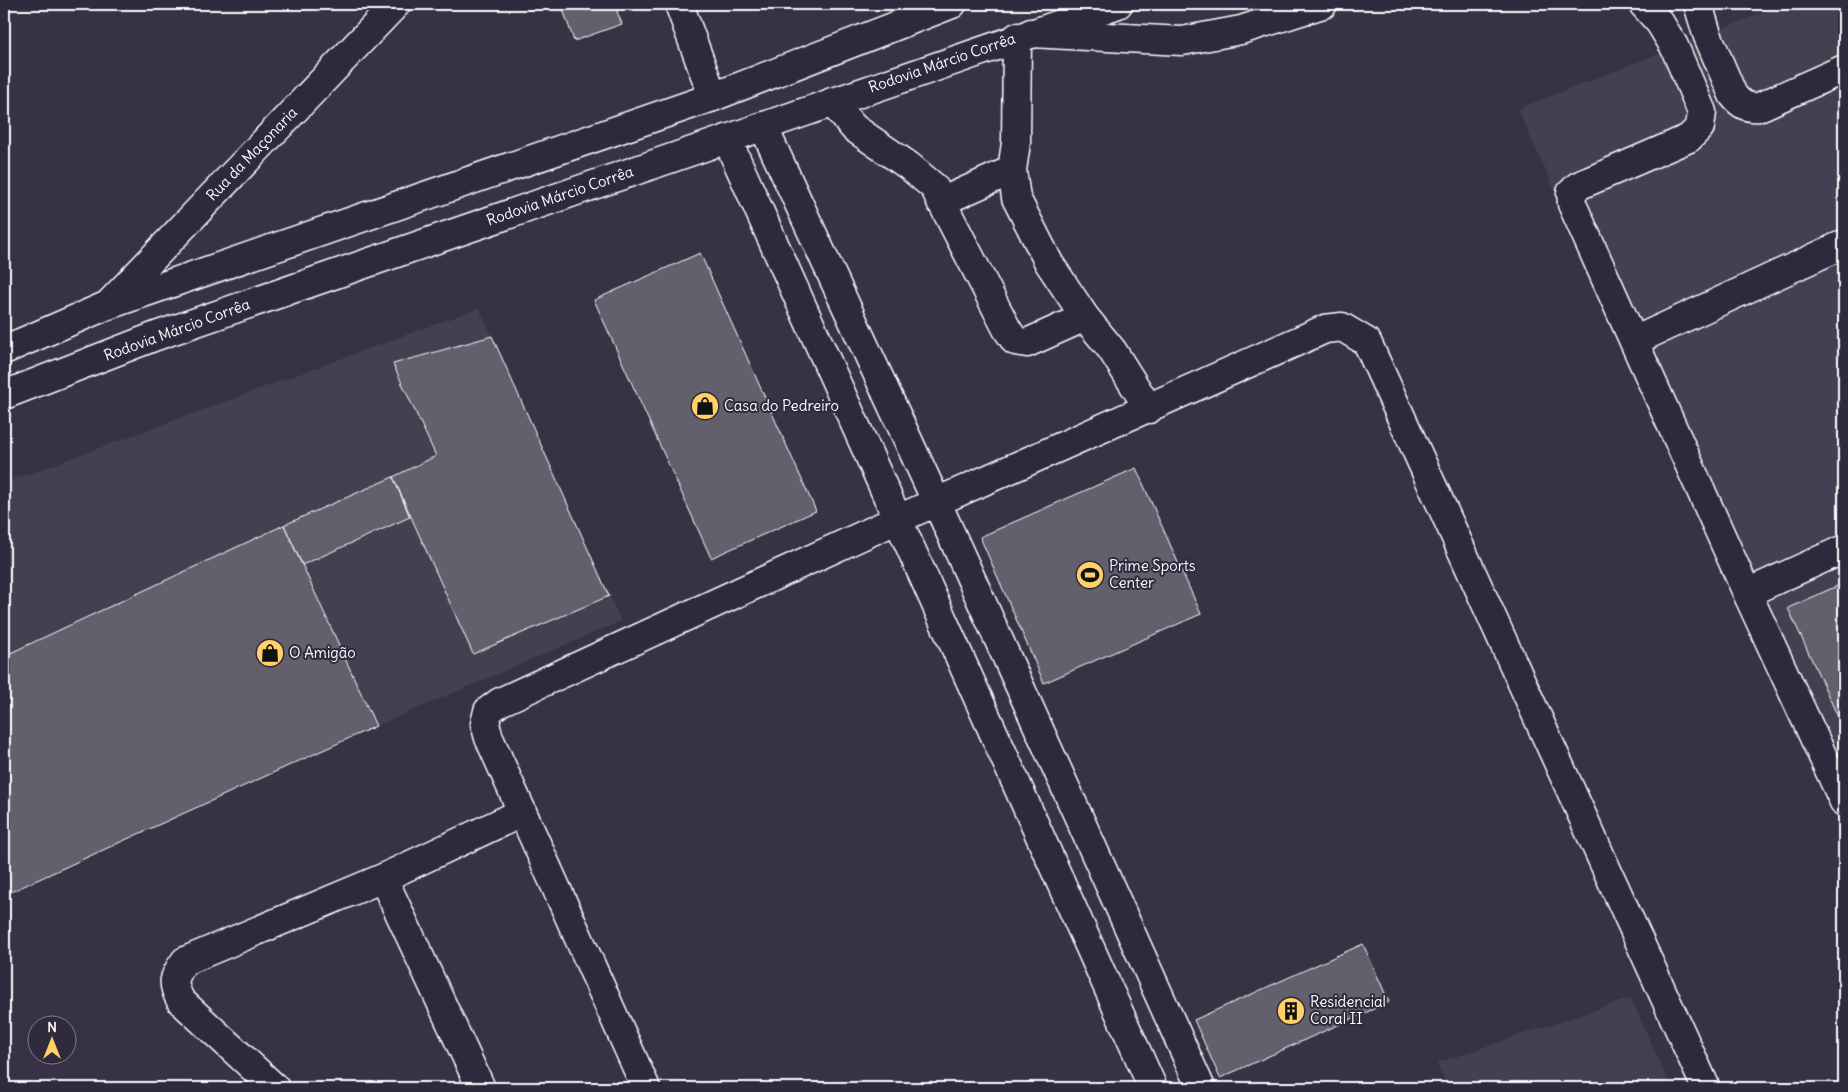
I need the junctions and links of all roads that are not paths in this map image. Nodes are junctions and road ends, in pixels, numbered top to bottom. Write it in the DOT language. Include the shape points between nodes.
graph roads {
  1 [pos="396,4"];
  2 [pos="679,4"];
  3 [pos="952,4"];
  4 [pos="1118,4"];
  5 [pos="1323,4"];
  6 [pos="1643,4"];
  7 [pos="1698,4"];
  8 [pos="1022,35"];
  9 [pos="1844,69"];
  10 [pos="714,96"];
  11 [pos="832,102"];
  12 [pos="763,126"];
  13 [pos="727,139"];
  14 [pos="1012,170"];
  15 [pos="942,202"];
  16 [pos="1844,244"];
  17 [pos="108,305"];
  18 [pos="1085,318"];
  19 [pos="1634,341"];
  20 [pos="4,350"];
  21 [pos="4,395"];
  22 [pos="1149,409"];
  23 [pos="937,503"];
  24 [pos="896,520"];
  25 [pos="1844,549"];
  26 [pos="1747,593"];
  27 [pos="1844,802"];
  28 [pos="521,813"];
  29 [pos="383,878"];
  30 [pos="275,1088"];
  31 [pos="481,1088"];
  32 [pos="646,1088"];
  33 [pos="1154,1088"];
  34 [pos="1201,1088"];
  35 [pos="1706,1088"];
  1 -- 17 [label="main road, Rua da Maçonaria"];
  2 -- 10 [label="main road"];
  3 -- 10 [label="main road"];
  4 -- 8 [label="main road, Rodovia Márcio Corrêa"];
  5 -- 8 [label="main road" via="1241,30 1182,41"];
  6 -- 19 [label="main road" via="1674,46 1702,112 1700,127 1689,138 1578,186 1571,193 1572,204"];
  7 -- 9 [label="main road" via="1733,95 1749,108 1759,107"];
  8 -- 11 [label="main road, Rodovia Márcio Corrêa"];
  8 -- 14 [label="main road"];
  10 -- 17 [label="main road"];
  11 -- 12 [label="main road, Rodovia Márcio Corrêa"];
  11 -- 15 [label="main road" via="854,128 934,187"];
  12 -- 13 [label="main road, Rodovia Márcio Corrêa"];
  12 -- 23 [label="main road"];
  13 -- 21 [label="main road, Rodovia Márcio Corrêa" via="156,336"];
  13 -- 24 [label="main road"];
  14 -- 15 [label="main road"];
  14 -- 18 [label="main road" via="1016,198 1049,263"];
  15 -- 18 [label="main road" via="1015,341 1028,343"];
  16 -- 19 [label="main road"];
  17 -- 20 [label="main road"];
  18 -- 22 [label="main road" via="1112,350"];
  19 -- 26 [label="main road"];
  22 -- 23 [label="main road"];
  22 -- 35 [label="main road" via="1325,329 1342,327 1367,342"];
  23 -- 24 [label="main road"];
  23 -- 34 [label="main road"];
  24 -- 28 [label="main road" via="500,702 488,711 489,738"];
  24 -- 33 [label="main road"];
  25 -- 26 [label="main road"];
  26 -- 27 [label="main road"];
  28 -- 29 [label="main road"];
  28 -- 32 [label="main road"];
  29 -- 30 [label="main road" via="185,961 176,972 174,988 181,1001"];
  29 -- 31 [label="main road"];
}
